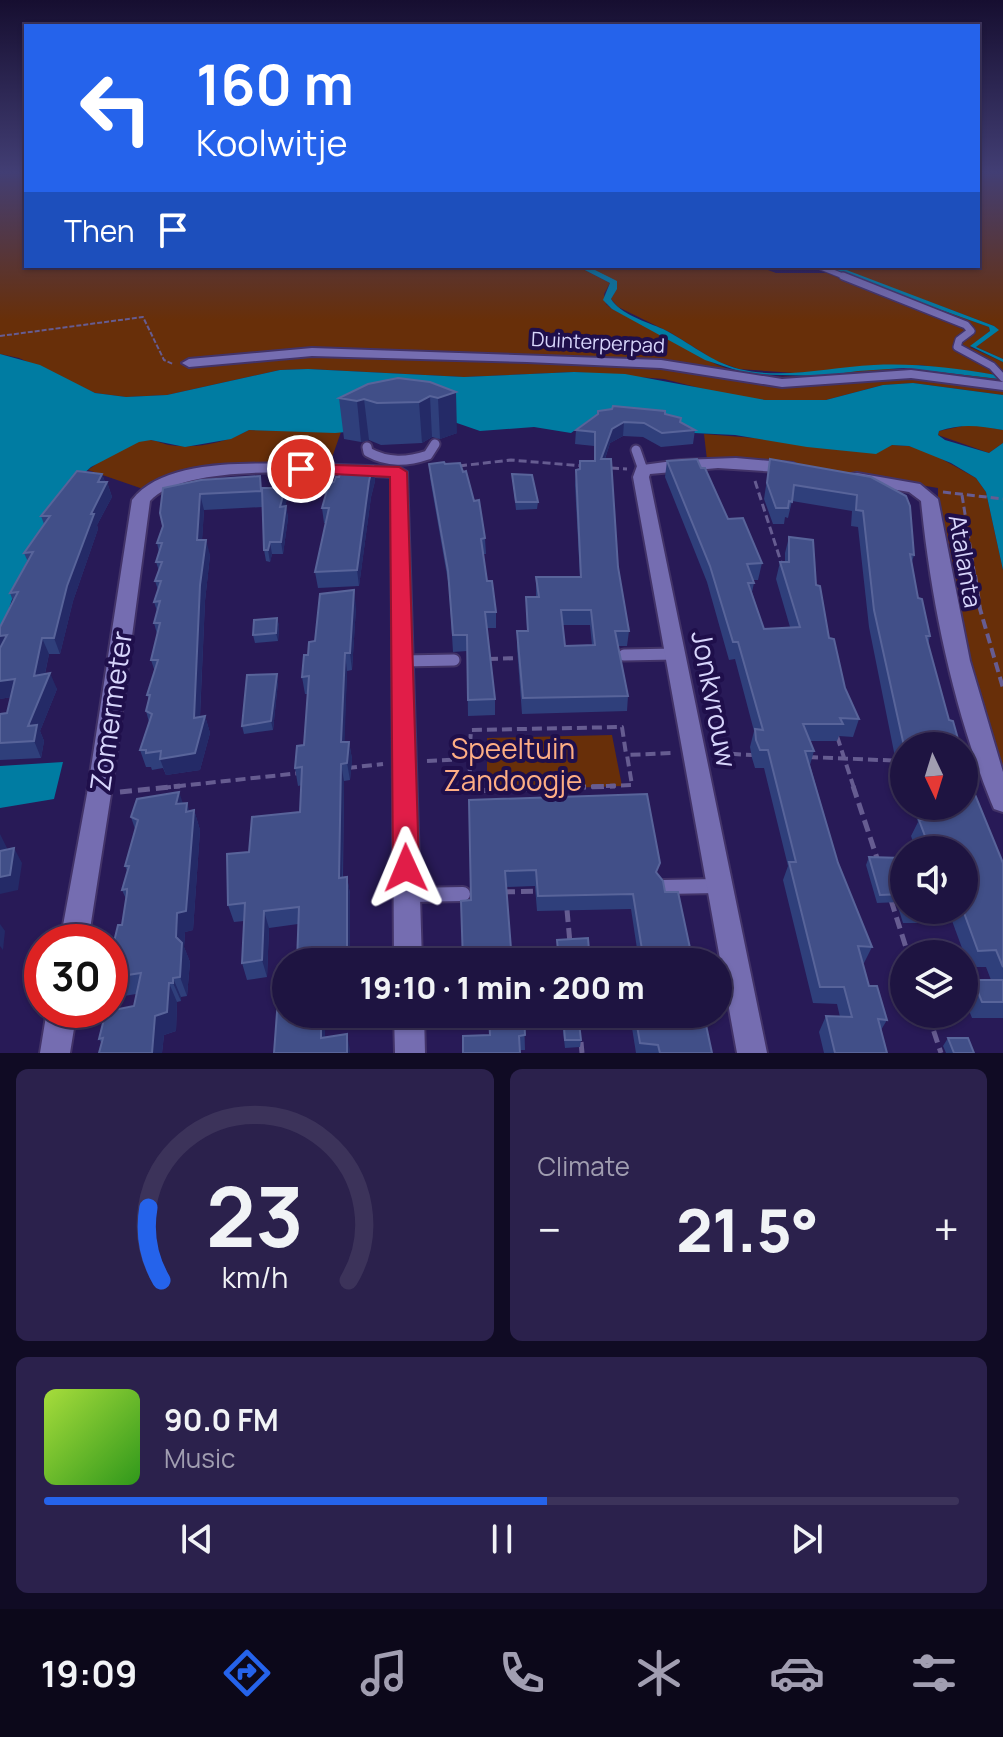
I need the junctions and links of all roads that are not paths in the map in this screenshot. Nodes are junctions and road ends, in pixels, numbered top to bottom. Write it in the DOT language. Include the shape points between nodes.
graph roads {
  1 [pos="823,268"];
  2 [pos="189,363"];
  3 [pos="1003,378"];
  4 [pos="1003,386"];
  5 [pos="435,444"];
  6 [pos="367,447"];
  7 [pos="400,467"];
  8 [pos="813,471"];
  9 [pos="842,476"];
  10 [pos="675,654"];
  11 [pos="624,655"];
  12 [pos="454,660"];
  13 [pos="403,661"];
  14 [pos="1003,802"];
  15 [pos="720,886"];
  16 [pos="663,887"];
  17 [pos="463,894"];
  18 [pos="406,895"];
  19 [pos="77,924"];
  20 [pos="408,948"];
  21 [pos="59,1028"];
  22 [pos="409,1028"];
  23 [pos="55,1053"];
  24 [pos="410,1053"];
  25 [pos="752,1053"];
  1 -- 3 [label="lane" via="966,325 971,331 957,347"];
  2 -- 4 [label="street, Duinterperpad" via="312,352 527,358 661,364 782,383 911,374"];
  5 -- 7 [label="lane" via="428,455"];
  6 -- 7 [label="lane" via="374,456"];
  7 -- 13 [label="street"];
  7 -- 19 [label="street, Zomermeter" via="247,469 156,485 141,500"];
  8 -- 10 [label="street, Jonkvrouw" via="753,463 639,460"];
  9 -- 14 [label="street, Atalanta" via="914,488 929,499 957,649 987,765"];
  10 -- 11 [label="lane"];
  10 -- 15 [label="street, Jonkvrouw"];
  12 -- 13 [label="lane"];
  13 -- 18 [label="street"];
  15 -- 16 [label="lane"];
  15 -- 25 [label="street, Jonkvrouw"];
  17 -- 18 [label="lane"];
  18 -- 20 [label="street"];
  21 -- 23 [label="street"];
  22 -- 24 [label="street"];
}
